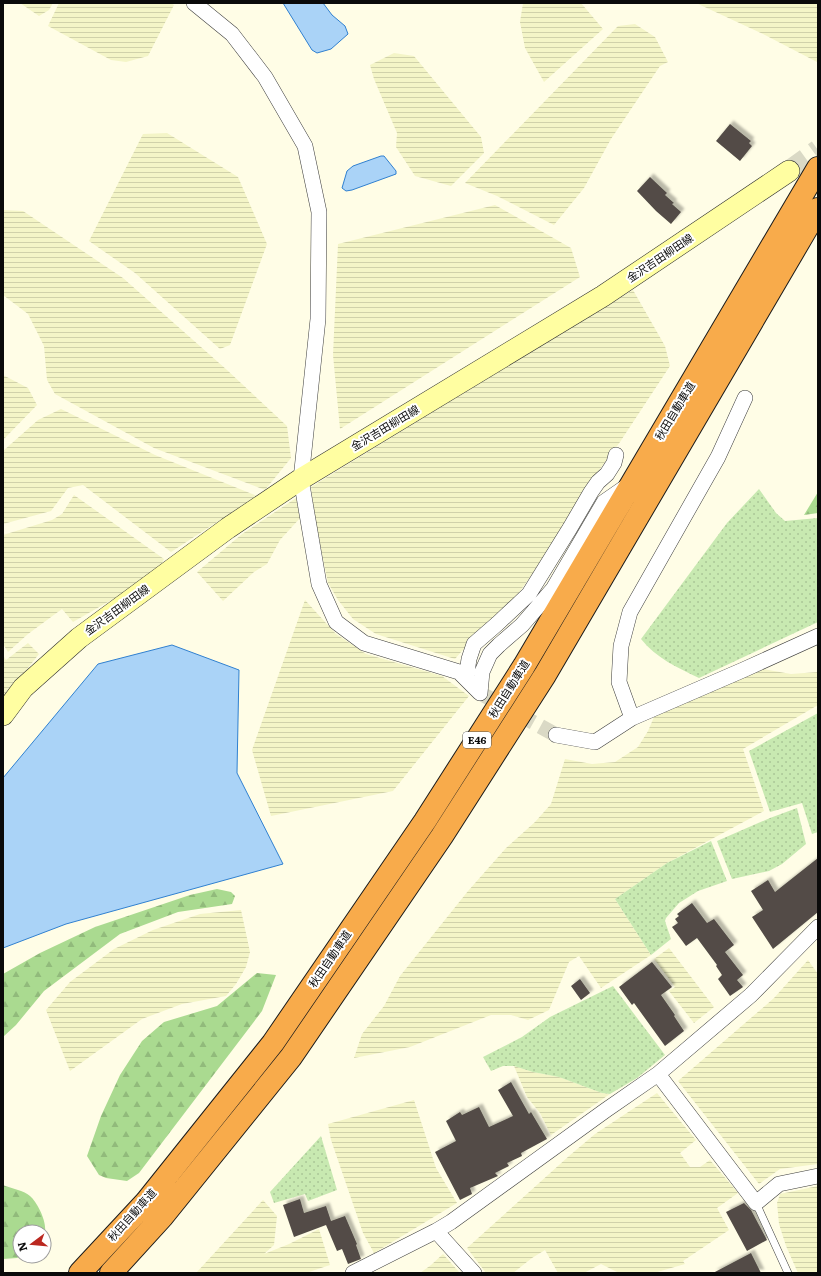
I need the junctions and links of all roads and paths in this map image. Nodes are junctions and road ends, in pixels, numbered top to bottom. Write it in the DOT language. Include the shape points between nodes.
graph roads {
  1 [pos="194,3"];
  2 [pos="818,168"];
  3 [pos="789,170"];
  4 [pos="818,209"];
  5 [pos="745,398"];
  6 [pos="616,455"];
  7 [pos="301,479"];
  8 [pos="632,482"];
  9 [pos="818,636"];
  10 [pos="466,678"];
  11 [pos="3,715"];
  12 [pos="632,718"];
  13 [pos="556,735"];
  14 [pos="818,927"];
  15 [pos="658,1074"];
  16 [pos="818,1176"];
  17 [pos="756,1203"];
  18 [pos="436,1231"];
  19 [pos="80,1273"];
  20 [pos="111,1273"];
  21 [pos="353,1273"];
  22 [pos="474,1273"];
  23 [pos="788,1273"];
  1 -- 7 [label="street" via="232,34 264,77 306,146 319,212 318,312"];
  2 -- 8 [label="highway, 秋田自動車道 / E46"];
  3 -- 7 [label="main road, 金沢吉田柳田線" via="603,296"];
  4 -- 20 [label="highway, 秋田自動車道 / E46" via="545,675 442,836 291,1057 162,1217"];
  5 -- 12 [label="street" via="718,457 630,612 621,646 619,682"];
  6 -- 10 [label="street" via="614,463 591,492 529,594 474,644"];
  7 -- 10 [label="street" via="319,584 336,622 364,643 459,672"];
  7 -- 11 [label="main road, 金沢吉田柳田線" via="228,528 79,638 23,688"];
  8 -- 10 [label="street" via="604,502 553,589 522,625 490,654 482,672 480,693"];
  8 -- 19 [label="highway, 秋田自動車道 / E46" via="524,666 429,814 273,1043 146,1202"];
  9 -- 12 [label="street"];
  12 -- 13 [label="street" via="595,742"];
  14 -- 15 [label="street" via="751,995"];
  15 -- 17 [label="street"];
  15 -- 18 [label="street"];
  16 -- 17 [label="street" via="779,1184"];
  17 -- 23 [label="lane"];
  18 -- 21 [label="street"];
  18 -- 22 [label="street"];
}
